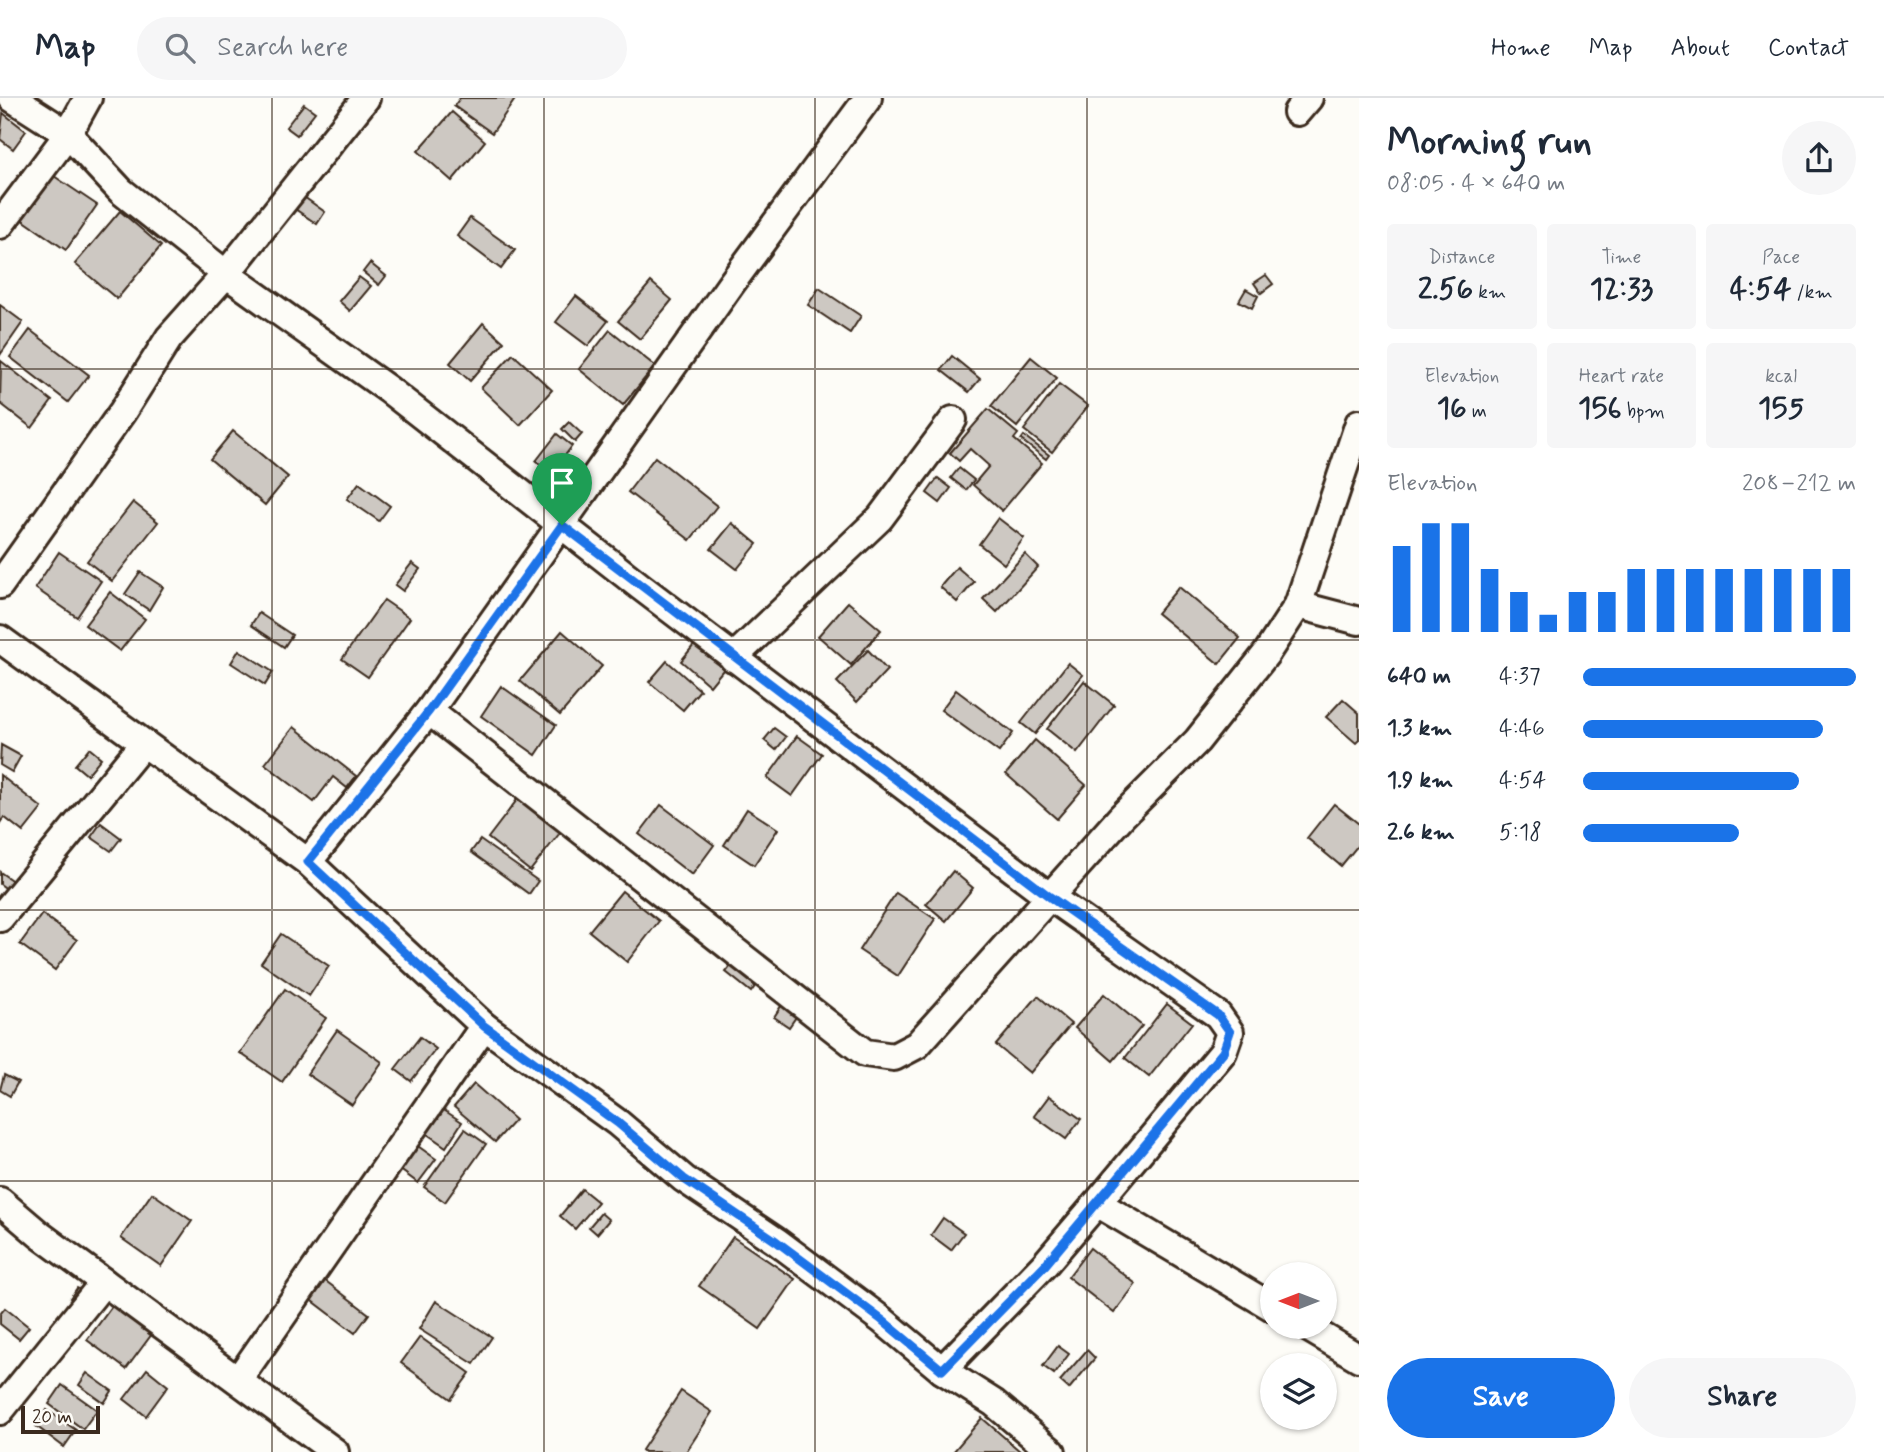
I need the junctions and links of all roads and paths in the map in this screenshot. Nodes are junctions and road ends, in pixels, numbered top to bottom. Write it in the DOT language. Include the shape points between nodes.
graph roads {
  1 [pos="12,98"];
  2 [pos="88,98"];
  3 [pos="366,98"];
  4 [pos="868,98"];
  5 [pos="68,134"];
  6 [pos="0,225"];
  7 [pos="226,274"];
  8 [pos="953,420"];
  9 [pos="1359,423"];
  10 [pos="562,525"];
  11 [pos="0,585"];
  12 [pos="1298,605"];
  13 [pos="1359,621"];
  14 [pos="0,639"];
  15 [pos="733,658"];
  16 [pos="429,711"];
  17 [pos="143,744"];
  18 [pos="308,862"];
  19 [pos="1050,897"];
  20 [pos="0,918"];
  21 [pos="484,1026"];
  22 [pos="0,1201"];
  23 [pos="1097,1203"];
  24 [pos="104,1282"];
  25 [pos="1260,1300"];
  26 [pos="1328,1339"];
  27 [pos="1359,1358"];
  28 [pos="942,1370"];
  29 [pos="238,1380"];
  30 [pos="0,1411"];
  31 [pos="335,1452"];
  32 [pos="1052,1452"];
  1 -- 5 [label="street"];
  2 -- 5 [label="street"];
  3 -- 7 [label="street"];
  4 -- 10 [label="street"];
  5 -- 6 [label="street"];
  5 -- 7 [label="street" via="121,191"];
  7 -- 10 [label="street" via="389,390"];
  7 -- 11 [label="street" via="169,338"];
  8 -- 15 [label="street" via="880,517"];
  9 -- 12 [label="street"];
  10 -- 15 [label="street"];
  10 -- 16 [label="street"];
  12 -- 13 [label="street"];
  12 -- 19 [label="street" via="1266,654 1197,741"];
  14 -- 17 [label="street"];
  15 -- 19 [label="street"];
  16 -- 18 [label="street"];
  16 -- 19 [label="street" via="865,1053 894,1057 918,1045"];
  17 -- 18 [label="street"];
  17 -- 20 [label="street"];
  18 -- 21 [label="street"];
  19 -- 23 [label="street" via="1218,1015 1230,1032 1223,1052"];
  21 -- 28 [label="street" via="618,1123 684,1179 882,1320"];
  21 -- 29 [label="street"];
  22 -- 24 [label="street"];
  23 -- 25 [label="street"];
  23 -- 28 [label="street" via="1045,1265"];
  24 -- 29 [label="street"];
  24 -- 30 [label="street"];
  26 -- 27 [label="street"];
  28 -- 32 [label="street" via="994,1403"];
  29 -- 31 [label="street"];
}
